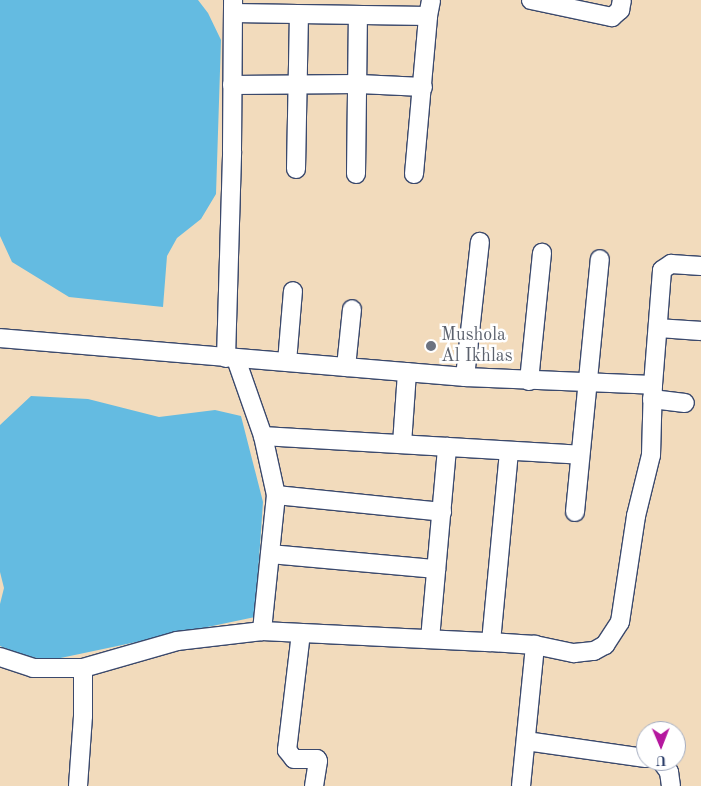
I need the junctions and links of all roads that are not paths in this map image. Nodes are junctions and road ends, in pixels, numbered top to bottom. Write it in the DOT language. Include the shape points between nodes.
graph roads {
  1 [pos="531,0"];
  2 [pos="622,0"];
  3 [pos="233,7"];
  4 [pos="429,8"];
  5 [pos="299,15"];
  6 [pos="358,15"];
  7 [pos="358,84"];
  8 [pos="232,85"];
  9 [pos="299,85"];
  10 [pos="423,87"];
  11 [pos="296,169"];
  12 [pos="356,174"];
  13 [pos="414,174"];
  14 [pos="480,242"];
  15 [pos="542,254"];
  16 [pos="600,259"];
  17 [pos="701,266"];
  18 [pos="293,291"];
  19 [pos="352,309"];
  20 [pos="658,328"];
  21 [pos="701,331"];
  22 [pos="0,338"];
  23 [pos="231,359"];
  24 [pos="287,362"];
  25 [pos="346,367"];
  26 [pos="407,372"];
  27 [pos="465,376"];
  28 [pos="529,381"];
  29 [pos="586,384"];
  30 [pos="652,392"];
  31 [pos="685,404"];
  32 [pos="263,436"];
  33 [pos="402,444"];
  34 [pos="447,447"];
  35 [pos="510,452"];
  36 [pos="579,455"];
  37 [pos="276,495"];
  38 [pos="442,512"];
  39 [pos="575,512"];
  40 [pos="270,554"];
  41 [pos="436,570"];
  42 [pos="262,631"];
  43 [pos="300,633"];
  44 [pos="430,639"];
  45 [pos="491,642"];
  46 [pos="535,646"];
  47 [pos="0,656"];
  48 [pos="83,668"];
  49 [pos="526,741"];
  50 [pos="636,757"];
  51 [pos="668,771"];
  52 [pos="78,786"];
  53 [pos="314,786"];
  54 [pos="521,786"];
  55 [pos="671,786"];
  1 -- 2 [label="street" via="612,17 620,10"];
  3 -- 5 [label="street"];
  3 -- 8 [label="street"];
  4 -- 6 [label="street"];
  4 -- 10 [label="street"];
  5 -- 6 [label="street"];
  5 -- 9 [label="street"];
  6 -- 7 [label="street"];
  7 -- 9 [label="street"];
  7 -- 10 [label="street"];
  7 -- 12 [label="street"];
  8 -- 9 [label="street"];
  8 -- 23 [label="street"];
  9 -- 11 [label="street"];
  10 -- 13 [label="street"];
  14 -- 27 [label="street"];
  15 -- 28 [label="street"];
  16 -- 29 [label="street"];
  17 -- 20 [label="street" via="671,264 662,270"];
  18 -- 24 [label="street"];
  19 -- 25 [label="street"];
  20 -- 21 [label="street"];
  20 -- 30 [label="street"];
  22 -- 23 [label="street"];
  23 -- 24 [label="street"];
  23 -- 32 [label="street"];
  24 -- 25 [label="street"];
  25 -- 26 [label="street"];
  26 -- 27 [label="street"];
  26 -- 33 [label="street"];
  27 -- 28 [label="street"];
  28 -- 29 [label="street"];
  29 -- 30 [label="street"];
  29 -- 36 [label="street"];
  30 -- 31 [label="street"];
  30 -- 46 [label="street" via="651,455 636,516 620,622 605,644 594,651 574,653"];
  32 -- 33 [label="street"];
  32 -- 37 [label="street"];
  33 -- 34 [label="street"];
  34 -- 35 [label="street"];
  34 -- 38 [label="street"];
  35 -- 36 [label="street"];
  35 -- 45 [label="street"];
  36 -- 39 [label="street"];
  37 -- 38 [label="street"];
  37 -- 40 [label="street"];
  38 -- 41 [label="street"];
  40 -- 41 [label="street"];
  40 -- 42 [label="street"];
  41 -- 44 [label="street"];
  42 -- 43 [label="street"];
  42 -- 48 [label="street" via="176,641"];
  43 -- 44 [label="street"];
  43 -- 53 [label="street" via="287,750 294,759 317,759"];
  44 -- 45 [label="street"];
  45 -- 46 [label="street"];
  46 -- 49 [label="street"];
  47 -- 48 [label="street" via="33,668"];
  48 -- 52 [label="street"];
  49 -- 50 [label="street"];
  49 -- 54 [label="street"];
  51 -- 55 [label="street"];
}
